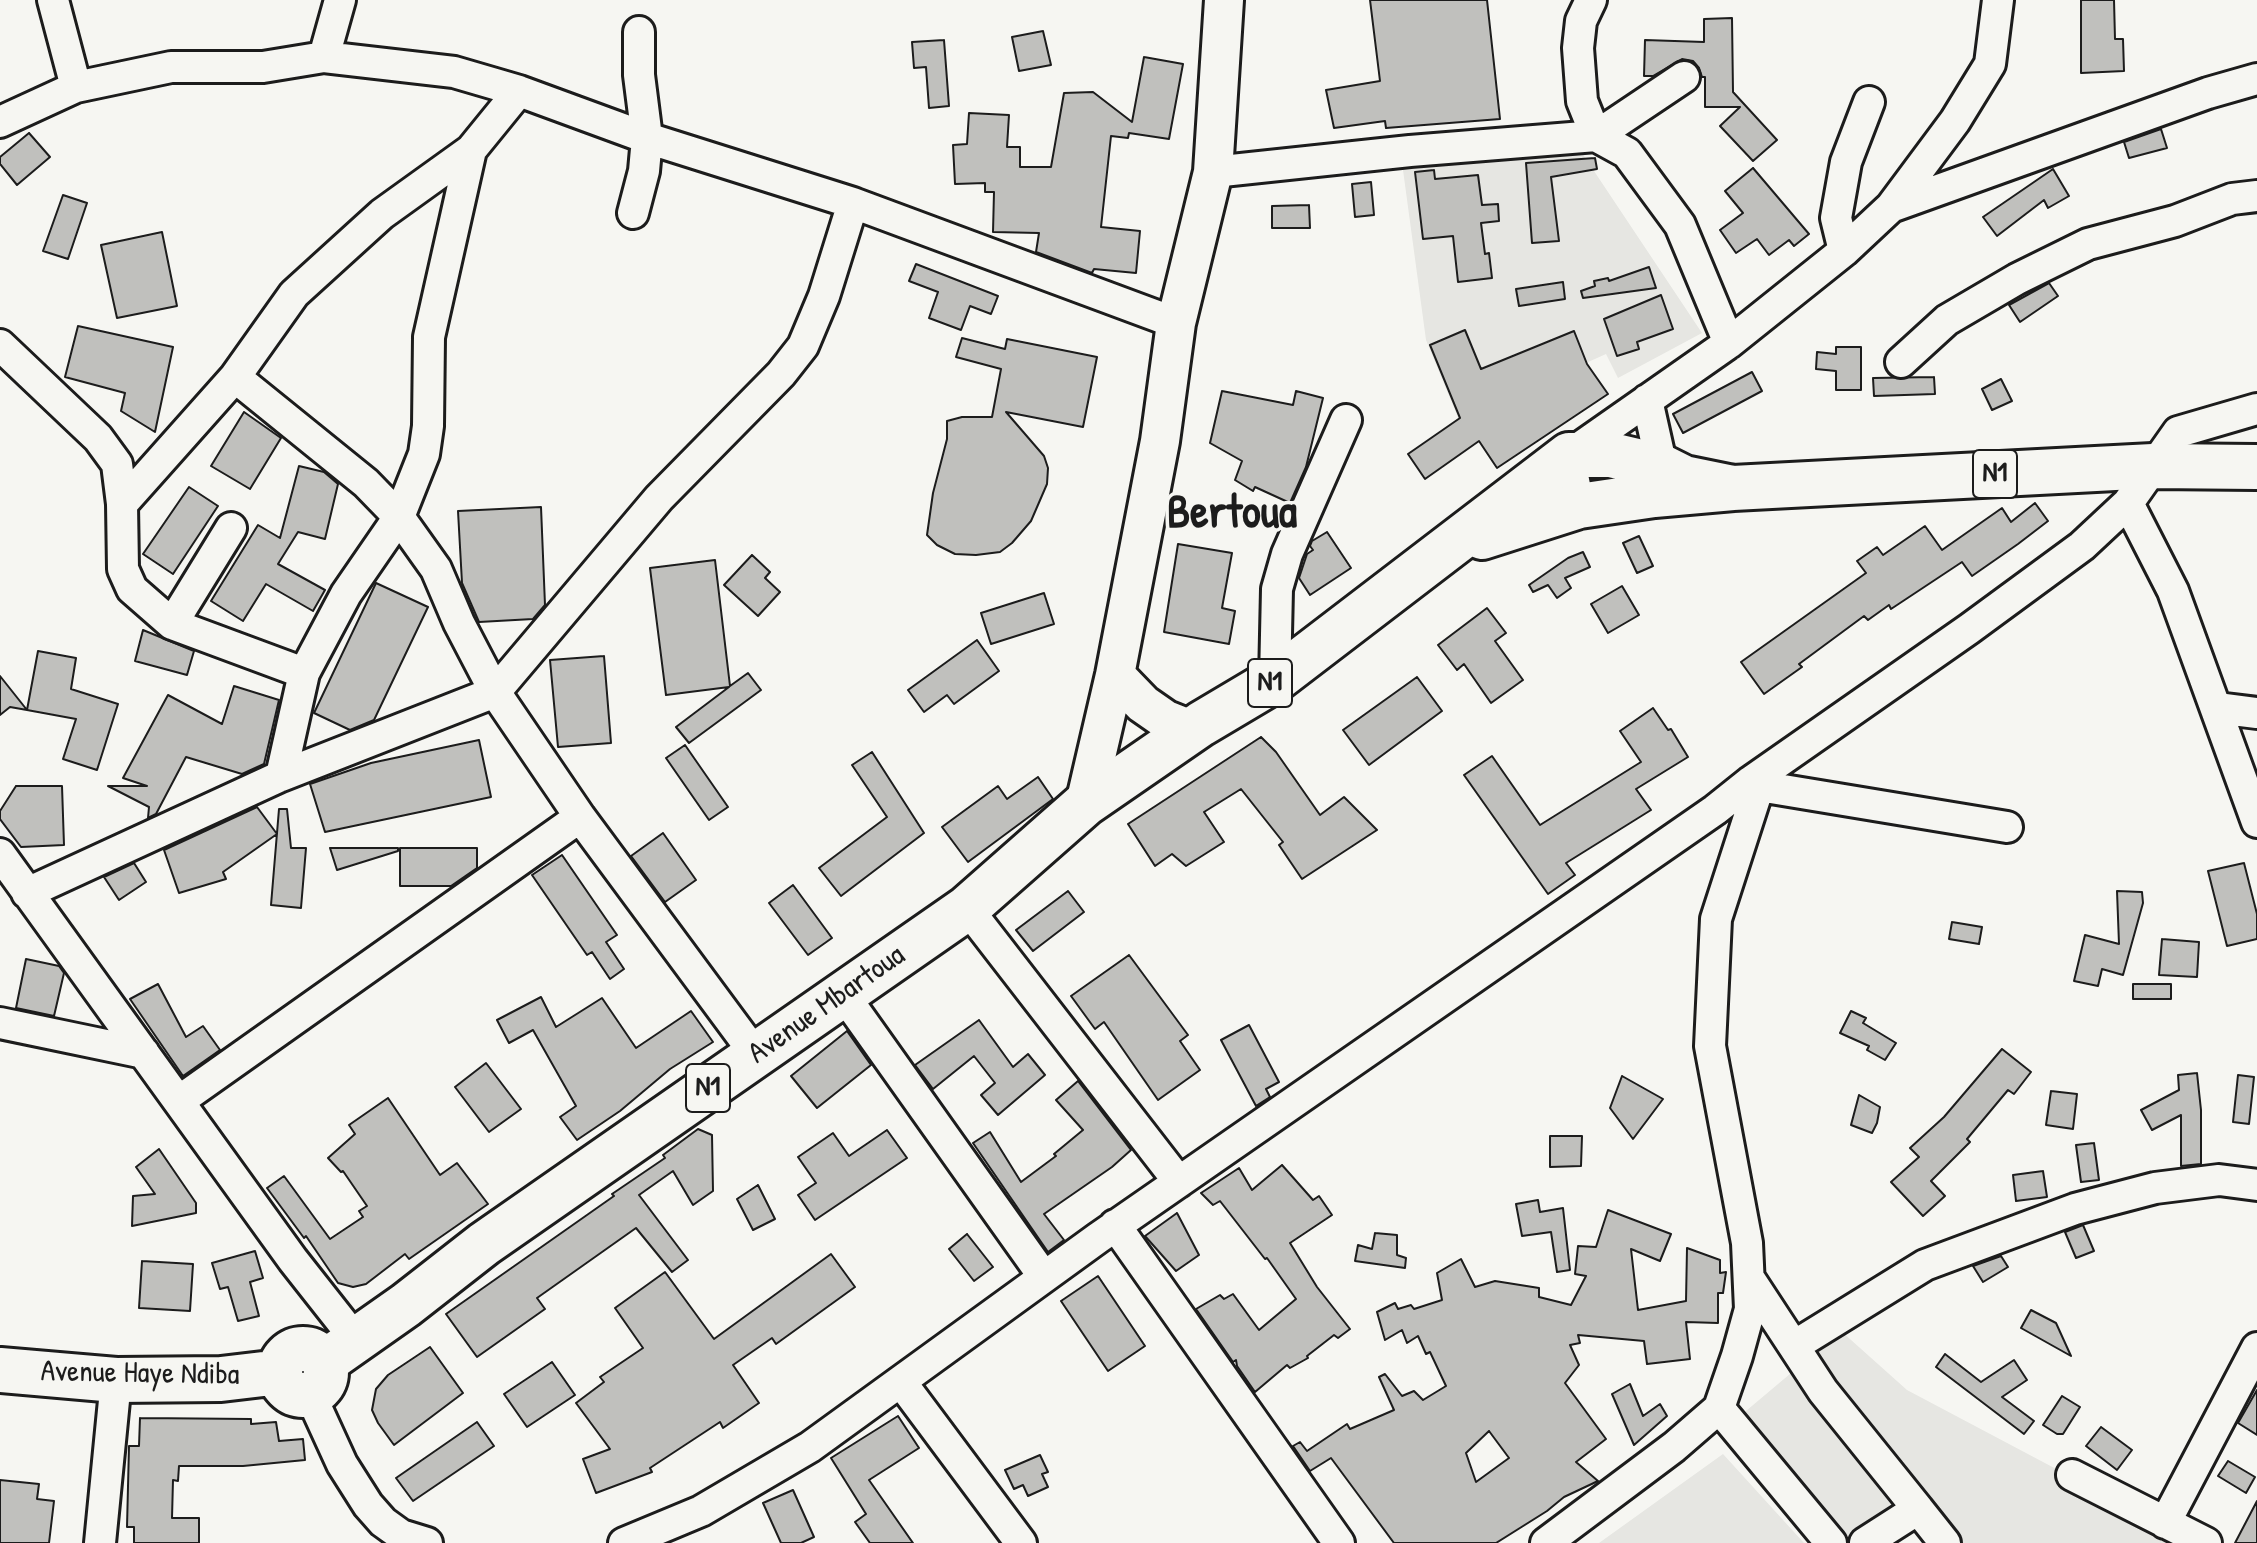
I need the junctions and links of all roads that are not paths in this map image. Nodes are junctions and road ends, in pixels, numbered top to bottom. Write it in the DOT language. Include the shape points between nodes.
graph roads {
  1 [pos="53,0"];
  2 [pos="340,0"];
  3 [pos="1224,0"];
  4 [pos="1591,0"];
  5 [pos="1998,0"];
  6 [pos="639,32"];
  7 [pos="324,57"];
  8 [pos="1684,77"];
  9 [pos="2257,79"];
  10 [pos="76,87"];
  11 [pos="519,91"];
  12 [pos="1869,102"];
  13 [pos="0,122"];
  14 [pos="1596,136"];
  15 [pos="647,138"];
  16 [pos="471,150"];
  17 [pos="1213,172"];
  18 [pos="2257,196"];
  19 [pos="853,203"];
  20 [pos="1891,207"];
  21 [pos="633,213"];
  22 [pos="1844,251"];
  23 [pos="1176,323"];
  24 [pos="1729,343"];
  25 [pos="0,345"];
  26 [pos="1901,362"];
  27 [pos="235,377"];
  28 [pos="1647,400"];
  29 [pos="2257,409"];
  30 [pos="1346,420"];
  31 [pos="1569,455"];
  32 [pos="2153,466"];
  33 [pos="2257,467"];
  34 [pos="1658,481"];
  35 [pos="2128,503"];
  36 [pos="122,504"];
  37 [pos="1579,506"];
  38 [pos="399,517"];
  39 [pos="231,528"];
  40 [pos="1446,550"];
  41 [pos="172,624"];
  42 [pos="304,673"];
  43 [pos="1115,675"];
  44 [pos="1275,680"];
  45 [pos="495,692"];
  46 [pos="2217,708"];
  47 [pos="2257,713"];
  48 [pos="1201,724"];
  49 [pos="281,776"];
  50 [pos="1754,784"];
  51 [pos="1085,804"];
  52 [pos="580,817"];
  53 [pos="2257,822"];
  54 [pos="2007,827"];
  55 [pos="0,854"];
  56 [pos="27,893"];
  57 [pos="967,908"];
  58 [pos="843,994"];
  59 [pos="0,1023"];
  60 [pos="144,1053"];
  61 [pos="756,1055"];
  62 [pos="179,1101"];
  63 [pos="1179,1182"];
  64 [pos="2257,1185"];
  65 [pos="1115,1225"];
  66 [pos="1748,1276"];
  67 [pos="1044,1277"];
  68 [pos="1794,1346"];
  69 [pos="2257,1348"];
  70 [pos="318,1367"];
  71 [pos="0,1370"];
  72 [pos="116,1380"];
  73 [pos="901,1382"];
  74 [pos="1719,1408"];
  75 [pos="2072,1475"];
  76 [pos="1918,1509"];
  77 [pos="2165,1523"];
  78 [pos="385,1533"];
  79 [pos="100,1543"];
  80 [pos="427,1543"];
  81 [pos="624,1543"];
  82 [pos="1021,1543"];
  83 [pos="1339,1543"];
  84 [pos="1546,1543"];
  85 [pos="1831,1543"];
  86 [pos="1865,1543"];
  87 [pos="1945,1543"];
  88 [pos="2206,1543"];
  1 -- 10 [label="street"];
  2 -- 7 [label="street"];
  3 -- 17 [label="main road"];
  4 -- 14 [label="street" via="1581,21 1578,48 1582,101"];
  5 -- 20 [label="street" via="1990,64"];
  6 -- 15 [label="street"];
  7 -- 10 [label="street" via="263,67 171,67"];
  7 -- 11 [label="street" via="454,72"];
  8 -- 14 [label="street"];
  9 -- 20 [label="street"];
  10 -- 13 [label="street"];
  11 -- 15 [label="street"];
  11 -- 16 [label="street"];
  12 -- 22 [label="street" via="1846,162 1836,218"];
  14 -- 17 [label="street"];
  14 -- 24 [label="street" via="1627,153 1680,225"];
  15 -- 19 [label="street"];
  15 -- 21 [label="street"];
  16 -- 27 [label="street" via="382,214 294,294"];
  16 -- 38 [label="street" via="429,337 424,454"];
  17 -- 23 [label="main road"];
  18 -- 26 [label="street" via="2088,244 1947,320"];
  19 -- 23 [label="street"];
  19 -- 45 [label="street" via="803,346 659,498"];
  20 -- 22 [label="street"];
  22 -- 24 [label="street"];
  23 -- 43 [label="main road" via="1160,441"];
  24 -- 28 [label="street"];
  25 -- 36 [label="street" via="98,438 117,464"];
  27 -- 36 [label="street"];
  27 -- 38 [label="street" via="366,483"];
  28 -- 31 [label="street"];
  28 -- 34 [label="street"];
  29 -- 32 [label="street" via="2178,432"];
  30 -- 44 [label="street" via="1277,589"];
  31 -- 34 [label="highway, N1" via="1611,455"];
  31 -- 37 [label="street"];
  31 -- 40 [label="highway, N1"];
  32 -- 33 [label="highway, N1"];
  32 -- 34 [label="highway, N1" via="1733,488 1684,478"];
  32 -- 35 [label="street"];
  34 -- 37 [label="highway, N1"];
  35 -- 46 [label="street" via="2173,591"];
  35 -- 50 [label="street" via="2082,546"];
  36 -- 41 [label="street" via="123,569 132,589"];
  37 -- 40 [label="highway, N1"];
  38 -- 42 [label="street" via="346,594"];
  38 -- 45 [label="street" via="436,569"];
  39 -- 41 [label="street"];
  40 -- 44 [label="highway, N1"];
  41 -- 42 [label="street"];
  42 -- 49 [label="street"];
  43 -- 48 [label="main road" via="1166,720 1191,730"];
  43 -- 51 [label="main road"];
  44 -- 48 [label="highway, N1"];
  45 -- 49 [label="street"];
  45 -- 52 [label="street"];
  46 -- 47 [label="street"];
  46 -- 53 [label="street"];
  48 -- 51 [label="highway, N1"];
  49 -- 56 [label="street"];
  50 -- 54 [label="street"];
  50 -- 63 [label="street"];
  50 -- 66 [label="street" via="1716,919 1710,1046 1747,1243"];
  51 -- 57 [label="highway, Avenue Mbartoua / N1"];
  52 -- 61 [label="street"];
  52 -- 62 [label="street"];
  55 -- 56 [label="street"];
  56 -- 60 [label="street"];
  57 -- 58 [label="highway, Avenue Mbartoua / N1"];
  57 -- 63 [label="street"];
  58 -- 61 [label="highway, Avenue Mbartoua / N1"];
  58 -- 67 [label="street"];
  59 -- 60 [label="street"];
  60 -- 62 [label="street"];
  61 -- 70 [label="highway, Avenue Mbartoua / N1"];
  62 -- 70 [label="street" via="293,1260"];
  63 -- 65 [label="street"];
  64 -- 68 [label="street" via="2219,1180 2155,1188 2075,1209 1925,1265"];
  65 -- 67 [label="street"];
  65 -- 83 [label="street"];
  66 -- 68 [label="street"];
  66 -- 74 [label="street" via="1750,1309"];
  67 -- 73 [label="street"];
  68 -- 76 [label="street" via="1823,1391"];
  69 -- 77 [label="street"];
  70 -- 72 [label="highway, Avenue Haye Ndiba" via="221,1379"];
  70 -- 78 [label="street" via="342,1464"];
  71 -- 72 [label="highway, Avenue Haye Ndiba"];
  72 -- 79 [label="street"];
  73 -- 81 [label="street" via="810,1447 701,1511"];
  73 -- 82 [label="street"];
  74 -- 84 [label="street"];
  74 -- 85 [label="street"];
  75 -- 77 [label="street"];
  76 -- 86 [label="street"];
  76 -- 87 [label="street"];
  77 -- 88 [label="street"];
  78 -- 80 [label="street"];
}
